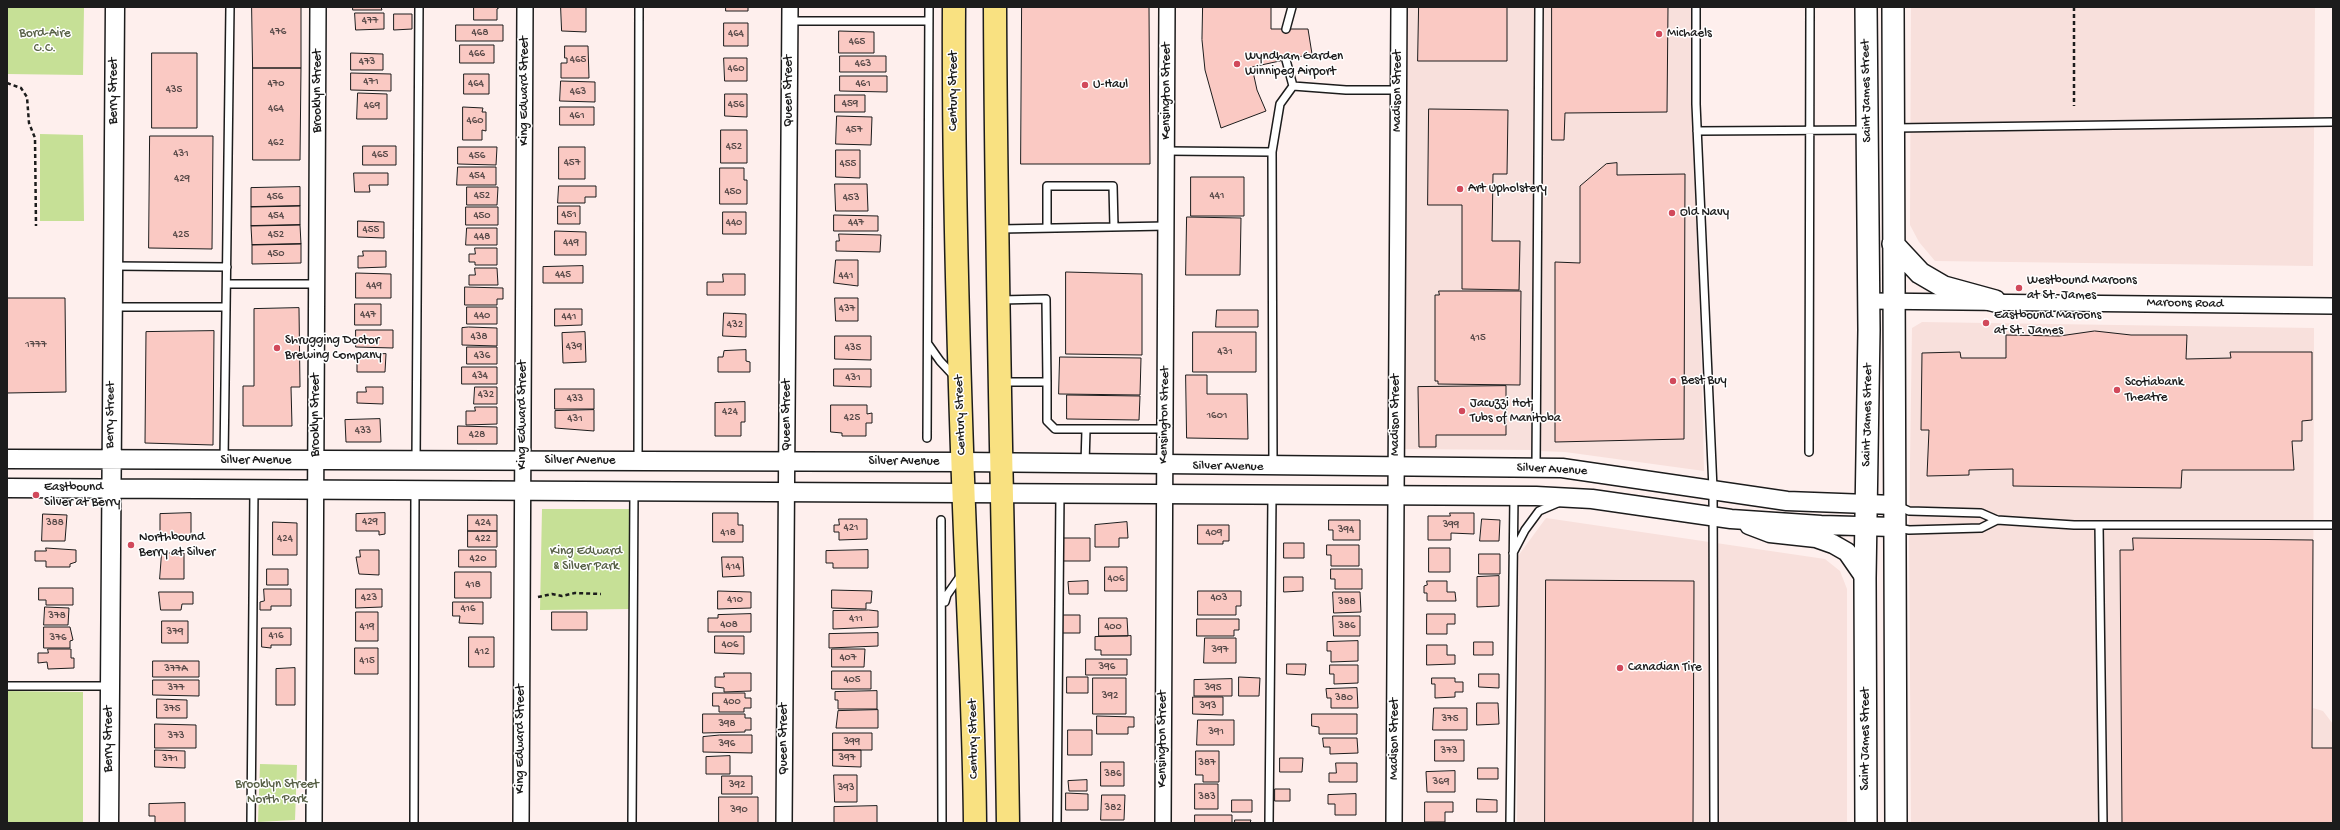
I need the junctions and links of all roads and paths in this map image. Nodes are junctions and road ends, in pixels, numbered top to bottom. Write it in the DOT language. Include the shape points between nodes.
graph roads {
  1 [pos="115,7"];
  2 [pos="230,7"];
  3 [pos="318,7"];
  4 [pos="419,7"];
  5 [pos="525,7"];
  6 [pos="639,7"];
  7 [pos="929,7"];
  8 [pos="954,7"];
  9 [pos="995,7"];
  10 [pos="1168,7"];
  11 [pos="1292,7"];
  12 [pos="1399,7"];
  13 [pos="1539,7"];
  14 [pos="1696,7"];
  15 [pos="1810,7"];
  16 [pos="1866,7"];
  17 [pos="1893,7"];
  18 [pos="2074,7"];
  19 [pos="790,14"];
  20 [pos="929,21"];
  21 [pos="1286,28"];
  22 [pos="1286,60"];
  23 [pos="7,83"];
  24 [pos="1293,86"];
  25 [pos="1398,90"];
  26 [pos="2074,106"];
  27 [pos="2333,122"];
  28 [pos="1893,128"];
  29 [pos="1810,130"];
  30 [pos="1869,130"];
  31 [pos="1697,132"];
  32 [pos="1167,151"];
  33 [pos="1272,152"];
  34 [pos="36,226"];
  35 [pos="1167,226"];
  36 [pos="1114,227"];
  37 [pos="1047,228"];
  38 [pos="996,229"];
  39 [pos="1893,244"];
  40 [pos="113,266"];
  41 [pos="227,267"];
  42 [pos="227,284"];
  43 [pos="317,284"];
  44 [pos="998,300"];
  45 [pos="1995,301"];
  46 [pos="1869,302"];
  47 [pos="1893,302"];
  48 [pos="112,306"];
  49 [pos="2333,306"];
  50 [pos="226,307"];
  51 [pos="927,342"];
  52 [pos="1000,382"];
  53 [pos="1047,382"];
  54 [pos="960,387"];
  55 [pos="1165,429"];
  56 [pos="1086,430"];
  57 [pos="927,438"];
  58 [pos="1809,452"];
  59 [pos="7,460"];
  60 [pos="111,460"];
  61 [pos="224,460"];
  62 [pos="316,461"];
  63 [pos="416,461"];
  64 [pos="522,461"];
  65 [pos="638,462"];
  66 [pos="786,462"];
  67 [pos="963,462"];
  68 [pos="1003,463"];
  69 [pos="1086,464"];
  70 [pos="1165,466"];
  71 [pos="1273,467"];
  72 [pos="1396,467"];
  73 [pos="1536,468"];
  74 [pos="7,488"];
  75 [pos="111,488"];
  76 [pos="254,489"];
  77 [pos="316,489"];
  78 [pos="415,489"];
  79 [pos="1713,489"];
  80 [pos="522,490"];
  81 [pos="634,490"];
  82 [pos="786,491"];
  83 [pos="964,492"];
  84 [pos="1003,492"];
  85 [pos="1060,492"];
  86 [pos="1165,493"];
  87 [pos="1272,494"];
  88 [pos="1396,495"];
  89 [pos="1514,496"];
  90 [pos="1571,498"];
  91 [pos="1866,504"];
  92 [pos="1894,505"];
  93 [pos="1713,516"];
  94 [pos="1731,518"];
  95 [pos="941,520"];
  96 [pos="1997,520"];
  97 [pos="2099,525"];
  98 [pos="2333,525"];
  99 [pos="1866,526"];
  100 [pos="1894,527"];
  101 [pos="1512,555"];
  102 [pos="967,567"];
  103 [pos="1865,578"];
  104 [pos="601,594"];
  105 [pos="538,597"];
  106 [pos="943,609"];
  107 [pos="7,686"];
  108 [pos="110,686"];
  109 [pos="109,823"];
  110 [pos="251,823"];
  111 [pos="314,823"];
  112 [pos="414,823"];
  113 [pos="521,823"];
  114 [pos="632,823"];
  115 [pos="784,823"];
  116 [pos="942,823"];
  117 [pos="975,823"];
  118 [pos="1008,823"];
  119 [pos="1057,823"];
  120 [pos="1163,823"];
  121 [pos="1269,823"];
  122 [pos="1394,823"];
  123 [pos="1510,823"];
  124 [pos="1714,823"];
  125 [pos="1866,823"];
  126 [pos="1896,823"];
  127 [pos="2103,823"];
  1 -- 40 [label="street, Berry Street"];
  2 -- 41 [label="lane"];
  3 -- 43 [label="street, Brooklyn Street"];
  4 -- 63 [label="lane"];
  5 -- 64 [label="street, King Edward Street"];
  6 -- 65 [label="lane"];
  7 -- 20 [label="lane"];
  8 -- 54 [label="main road, Century Street"];
  9 -- 38 [label="main road"];
  10 -- 32 [label="street, Kensington Street"];
  11 -- 21 [label="lane"];
  12 -- 25 [label="street, Madison Street"];
  13 -- 73 [label="lane"];
  14 -- 31 [label="lane"];
  15 -- 29 [label="lane"];
  16 -- 30 [label="main road, Saint James Street"];
  17 -- 28 [label="main road, Saint James Street"];
  18 -- 26 [label="path"];
  19 -- 20 [label="lane"];
  19 -- 66 [label="street, Queen Street"];
  20 -- 51 [label="lane"];
  22 -- 24 [label="lane"];
  23 -- 34 [label="path" via="21,88 28,96 29,123 34,138"];
  24 -- 25 [label="lane"];
  24 -- 33 [label="lane" via="1280,104"];
  25 -- 72 [label="street, Madison Street"];
  27 -- 28 [label="lane"];
  28 -- 39 [label="main road, Saint James Street"];
  29 -- 30 [label="lane"];
  29 -- 31 [label="lane"];
  29 -- 58 [label="lane"];
  30 -- 46 [label="main road, Saint James Street"];
  31 -- 79 [label="lane"];
  32 -- 33 [label="lane"];
  32 -- 35 [label="street, Kensington Street"];
  33 -- 71 [label="lane"];
  35 -- 36 [label="lane"];
  35 -- 55 [label="street, Kensington Street"];
  36 -- 37 [label="lane"];
  36 -- 37 [label="lane" via="1113,186 1046,186"];
  37 -- 38 [label="lane"];
  38 -- 44 [label="main road"];
  39 -- 45 [label="main road" via="1920,273 1932,280"];
  39 -- 47 [label="main road, Saint James Street"];
  40 -- 41 [label="lane"];
  40 -- 48 [label="street, Berry Street"];
  41 -- 42 [label="lane"];
  42 -- 43 [label="lane"];
  42 -- 50 [label="lane"];
  43 -- 62 [label="street, Brooklyn Street"];
  44 -- 52 [label="main road"];
  44 -- 53 [label="lane" via="1046,299"];
  45 -- 47 [label="street, Maroons Road"];
  45 -- 49 [label="street, Maroons Road"];
  46 -- 47 [label="street, Maroons Road"];
  46 -- 91 [label="main road, Saint James Street"];
  47 -- 92 [label="main road, Saint James Street"];
  48 -- 50 [label="lane"];
  48 -- 60 [label="street, Berry Street"];
  50 -- 61 [label="lane"];
  51 -- 54 [label="lane"];
  51 -- 57 [label="lane"];
  52 -- 53 [label="lane"];
  52 -- 68 [label="main road"];
  53 -- 56 [label="lane" via="1047,421 1055,429"];
  54 -- 67 [label="main road, Century Street"];
  55 -- 56 [label="lane"];
  55 -- 70 [label="street, Kensington Street"];
  56 -- 69 [label="lane"];
  59 -- 60 [label="street, Silver Avenue"];
  60 -- 61 [label="street, Silver Avenue"];
  60 -- 75 [label="street, Berry Street"];
  61 -- 62 [label="street, Silver Avenue"];
  62 -- 63 [label="street, Silver Avenue"];
  62 -- 77 [label="street, Brooklyn Street"];
  63 -- 64 [label="street, Silver Avenue"];
  64 -- 65 [label="street, Silver Avenue"];
  64 -- 80 [label="street, King Edward Street"];
  65 -- 66 [label="street, Silver Avenue"];
  66 -- 67 [label="street, Silver Avenue"];
  66 -- 82 [label="street, Queen Street"];
  67 -- 68 [label="street, Silver Avenue"];
  67 -- 83 [label="main road, Century Street"];
  68 -- 69 [label="street, Silver Avenue"];
  68 -- 84 [label="main road"];
  69 -- 70 [label="street, Silver Avenue"];
  70 -- 71 [label="street, Silver Avenue"];
  70 -- 86 [label="street, Kensington Street"];
  71 -- 72 [label="street, Silver Avenue"];
  72 -- 73 [label="street, Silver Avenue"];
  72 -- 88 [label="street, Madison Street"];
  73 -- 79 [label="street, Silver Avenue" via="1562,468"];
  74 -- 75 [label="street, Silver Avenue"];
  75 -- 76 [label="street, Silver Avenue"];
  75 -- 108 [label="street, Berry Street"];
  76 -- 77 [label="street, Silver Avenue"];
  76 -- 110 [label="lane"];
  77 -- 78 [label="street, Silver Avenue"];
  77 -- 111 [label="street, Brooklyn Street"];
  78 -- 80 [label="street, Silver Avenue"];
  78 -- 112 [label="lane"];
  79 -- 91 [label="street, Silver Avenue" via="1787,501"];
  79 -- 93 [label="lane"];
  80 -- 81 [label="street, Silver Avenue"];
  80 -- 113 [label="street, King Edward Street"];
  81 -- 82 [label="street, Silver Avenue"];
  81 -- 114 [label="lane"];
  82 -- 83 [label="street, Silver Avenue"];
  82 -- 115 [label="street, Queen Street"];
  83 -- 84 [label="street, Silver Avenue"];
  83 -- 102 [label="main road, Century Street"];
  84 -- 85 [label="street, Silver Avenue"];
  84 -- 118 [label="main road"];
  85 -- 86 [label="street, Silver Avenue"];
  85 -- 119 [label="lane"];
  86 -- 87 [label="street, Silver Avenue"];
  86 -- 120 [label="street, Kensington Street"];
  87 -- 88 [label="street, Silver Avenue"];
  87 -- 121 [label="lane"];
  88 -- 89 [label="street, Silver Avenue"];
  88 -- 122 [label="street, Madison Street"];
  89 -- 90 [label="street, Silver Avenue"];
  89 -- 101 [label="lane"];
  90 -- 93 [label="street, Silver Avenue"];
  90 -- 101 [label="lane" via="1539,511"];
  91 -- 92 [label="street, Silver Avenue"];
  91 -- 99 [label="main road, Saint James Street"];
  92 -- 96 [label="lane" via="1909,511 1981,513"];
  92 -- 100 [label="main road, Saint James Street"];
  93 -- 94 [label="street, Silver Avenue"];
  93 -- 124 [label="lane"];
  94 -- 99 [label="street, Silver Avenue"];
  94 -- 103 [label="street" via="1770,533 1816,538 1833,544 1847,552"];
  95 -- 106 [label="lane"];
  96 -- 97 [label="lane"];
  96 -- 100 [label="lane" via="1981,528 1909,530"];
  97 -- 98 [label="lane"];
  97 -- 127 [label="lane"];
  99 -- 100 [label="street, Silver Avenue"];
  99 -- 103 [label="main road, Saint James Street"];
  100 -- 126 [label="main road, Saint James Street"];
  101 -- 123 [label="lane"];
  102 -- 106 [label="lane" via="947,595"];
  102 -- 117 [label="main road, Century Street" via="974,719"];
  103 -- 125 [label="main road, Saint James Street"];
  104 -- 105 [label="path" via="575,593"];
  106 -- 116 [label="lane"];
  107 -- 108 [label="lane"];
  108 -- 109 [label="street, Berry Street"];
}
